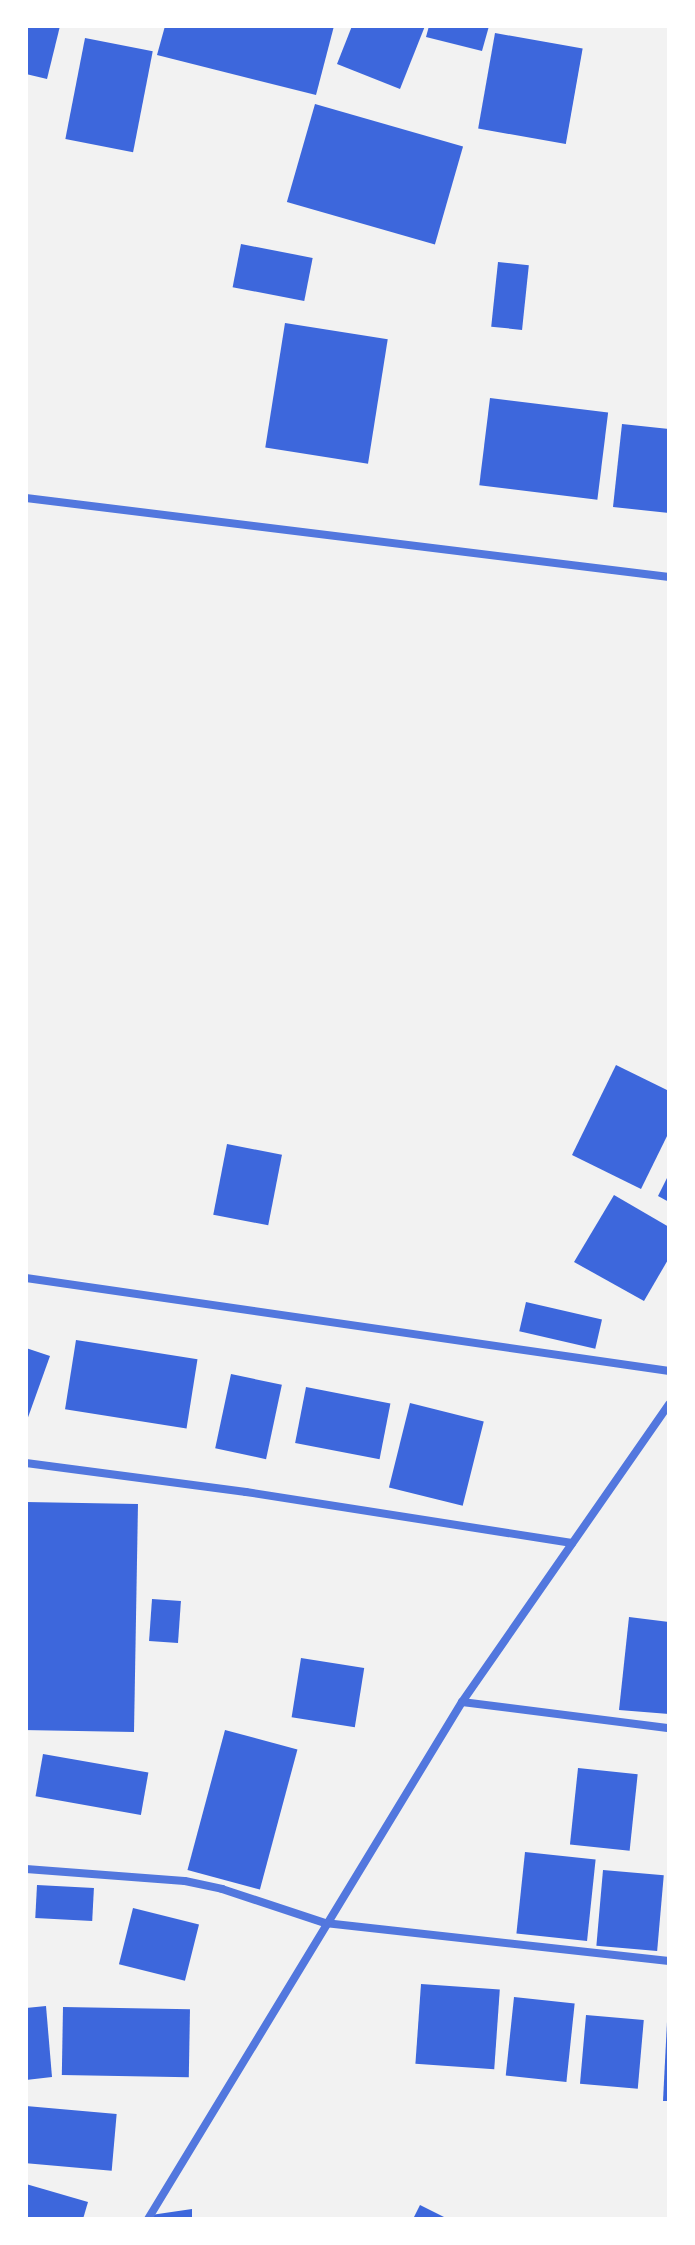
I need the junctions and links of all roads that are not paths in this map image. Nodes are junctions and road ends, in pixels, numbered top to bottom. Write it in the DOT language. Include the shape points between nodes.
graph roads {
  1 [pos="26,498"];
  2 [pos="669,577"];
  3 [pos="26,1278"];
  4 [pos="669,1371"];
  5 [pos="669,1404"];
  6 [pos="26,1463"];
  7 [pos="572,1543"];
  8 [pos="462,1702"];
  9 [pos="669,1728"];
  10 [pos="26,1869"];
  11 [pos="325,1923"];
  12 [pos="669,1961"];
  13 [pos="148,2219"];
  1 -- 2 [label="street"];
  3 -- 4 [label="street"];
  5 -- 7 [label="street"];
  6 -- 7 [label="street"];
  7 -- 8 [label="street"];
  8 -- 9 [label="street"];
  8 -- 11 [label="street"];
  10 -- 11 [label="street" via="185,1881"];
  11 -- 12 [label="street"];
  11 -- 13 [label="street"];
}
